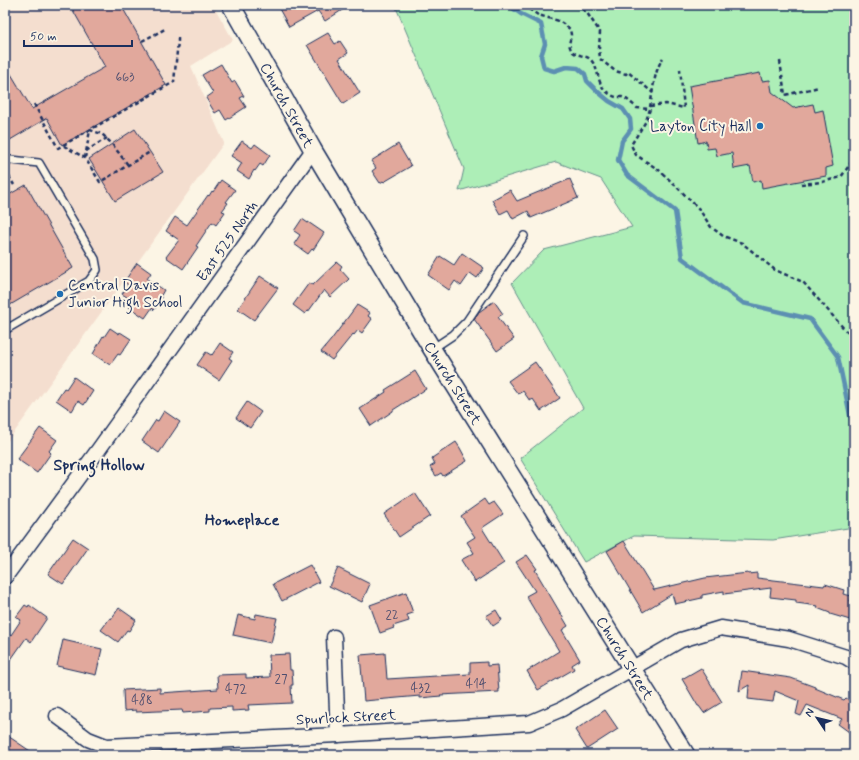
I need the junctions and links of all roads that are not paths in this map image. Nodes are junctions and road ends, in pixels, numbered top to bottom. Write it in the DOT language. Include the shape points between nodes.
graph roads {
  1 [pos="231,5"];
  2 [pos="313,150"];
  3 [pos="11,160"];
  4 [pos="524,236"];
  5 [pos="5,330"];
  6 [pos="432,349"];
  7 [pos="5,577"];
  8 [pos="334,637"];
  9 [pos="854,662"];
  10 [pos="632,668"];
  11 [pos="57,716"];
  12 [pos="338,735"];
  13 [pos="686,755"];
  1 -- 2 [label="street, Church Street"];
  2 -- 6 [label="street, Church Street"];
  2 -- 7 [label="street, East 525 North"];
  3 -- 5 [label="lane" via="39,163 95,259 97,270 89,281"];
  4 -- 6 [label="lane" via="467,321 453,335"];
  6 -- 10 [label="street, Church Street"];
  8 -- 12 [label="street"];
  9 -- 10 [label="street, Spurlock Street" via="846,657 789,639 721,628 681,640"];
  10 -- 12 [label="street, Spurlock Street" via="562,709 529,723"];
  10 -- 13 [label="street, Church Street"];
  11 -- 12 [label="street, Spurlock Street" via="88,739 106,746"];
}
